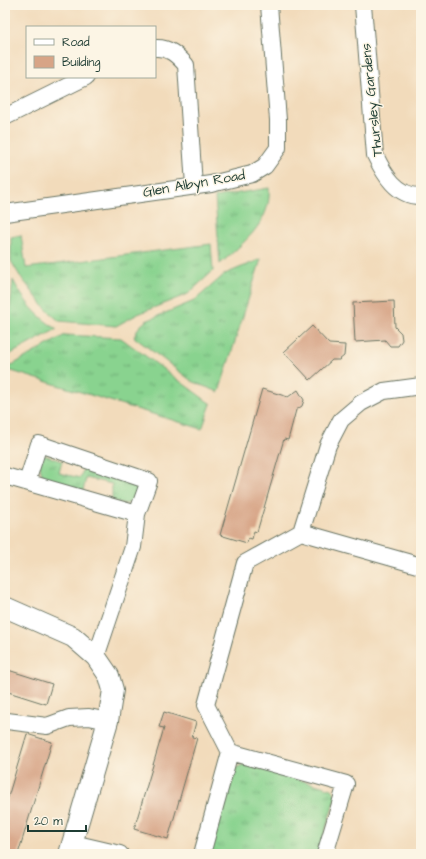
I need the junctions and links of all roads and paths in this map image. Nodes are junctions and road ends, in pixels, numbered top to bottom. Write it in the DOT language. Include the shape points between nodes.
graph roads {
  1 [pos="269,5"];
  2 [pos="363,5"];
  3 [pos="156,48"];
  4 [pos="84,78"];
  5 [pos="5,117"];
  6 [pos="194,186"];
  7 [pos="421,196"];
  8 [pos="5,214"];
  9 [pos="421,386"];
  10 [pos="5,476"];
  11 [pos="27,482"];
  12 [pos="137,514"];
  13 [pos="301,532"];
  14 [pos="421,566"];
  15 [pos="5,607"];
  16 [pos="96,657"];
  17 [pos="108,721"];
  18 [pos="6,723"];
  19 [pos="230,752"];
  20 [pos="71,848"];
  21 [pos="120,854"];
  22 [pos="202,854"];
  23 [pos="326,854"];
  1 -- 6 [label="street, Glen Albyn Road" via="278,148 265,166 252,174"];
  2 -- 7 [label="street, Thursley Gardens" via="375,155 384,175 398,188"];
  3 -- 6 [label="street" via="162,47 176,54 186,65"];
  4 -- 5 [label="street"];
  6 -- 8 [label="street, Glen Albyn Road"];
  9 -- 13 [label="street" via="384,391 361,403 341,420 328,445"];
  10 -- 11 [label="street"];
  11 -- 12 [label="street"];
  11 -- 12 [label="street" via="39,444 149,481"];
  12 -- 16 [label="street" via="133,547"];
  13 -- 14 [label="street"];
  13 -- 19 [label="street" via="245,563 206,706"];
  15 -- 16 [label="street" via="73,637"];
  16 -- 17 [label="street" via="109,676 113,690"];
  17 -- 18 [label="street" via="89,717 69,718 47,726"];
  17 -- 20 [label="street"];
  19 -- 22 [label="street"];
  19 -- 23 [label="street" via="346,784"];
  20 -- 21 [label="street"];
}
